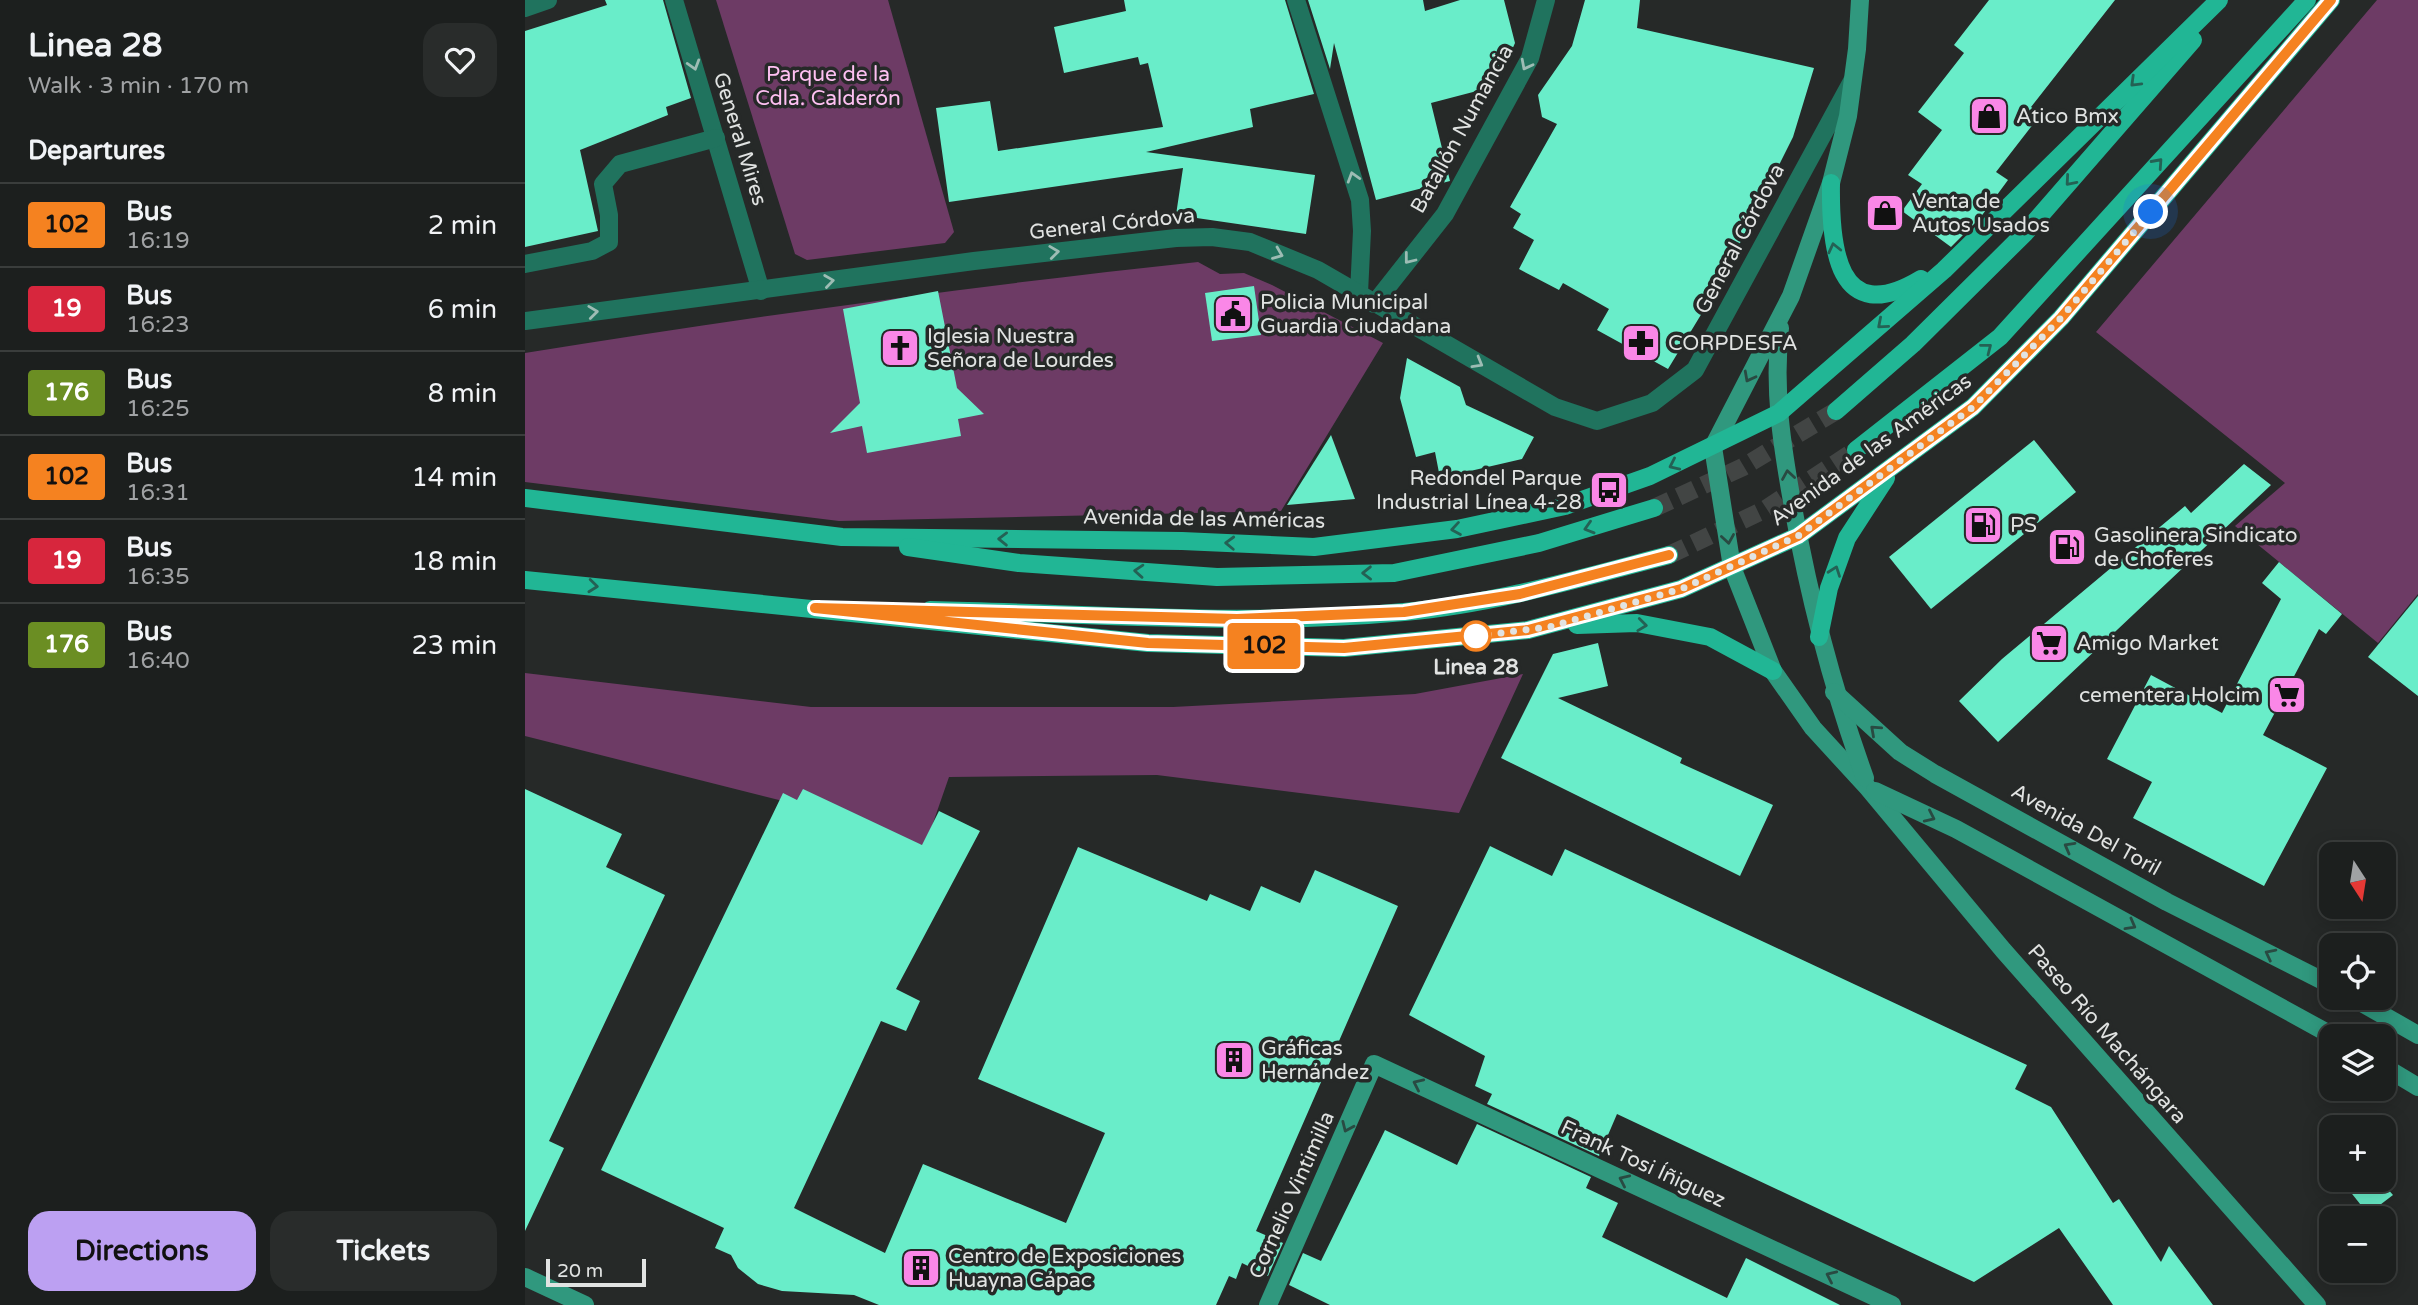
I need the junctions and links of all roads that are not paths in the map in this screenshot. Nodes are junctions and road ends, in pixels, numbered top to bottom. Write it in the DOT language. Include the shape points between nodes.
graph roads {
  1 [pos="548,0"];
  2 [pos="674,0"];
  3 [pos="1296,0"];
  4 [pos="1546,0"];
  5 [pos="1860,0"];
  6 [pos="2218,0"];
  7 [pos="2228,0"];
  8 [pos="2307,0"];
  9 [pos="2331,0"];
  10 [pos="525,8"];
  11 [pos="1853,78"];
  12 [pos="716,138"];
  13 [pos="1831,183"];
  14 [pos="525,264"];
  15 [pos="1944,270"];
  16 [pos="761,291"];
  17 [pos="1359,293"];
  18 [pos="1374,304"];
  19 [pos="1781,317"];
  20 [pos="525,321"];
  21 [pos="1836,411"];
  22 [pos="1779,413"];
  23 [pos="1713,447"];
  24 [pos="1856,450"];
  25 [pos="1892,467"];
  26 [pos="525,498"];
  27 [pos="1654,508"];
  28 [pos="1798,536"];
  29 [pos="842,537"];
  30 [pos="1669,555"];
  31 [pos="1732,567"];
  32 [pos="525,580"];
  33 [pos="815,608"];
  34 [pos="1549,627"];
  35 [pos="1819,637"];
  36 [pos="1773,671"];
  37 [pos="1834,692"];
  38 [pos="1868,788"];
  39 [pos="2319,979"];
  40 [pos="2374,1010"];
  41 [pos="2319,1028"];
  42 [pos="2418,1035"];
  43 [pos="1374,1064"];
  44 [pos="2396,1074"];
  45 [pos="2418,1087"];
  46 [pos="525,1277"];
  47 [pos="585,1305"];
  48 [pos="1268,1305"];
  49 [pos="1892,1305"];
  50 [pos="2316,1305"];
  1 -- 10 [label="street"];
  2 -- 12 [label="street, General Mires, one-way"];
  17 -- 3 [label="street, one-way" via="1360,200"];
  4 -- 18 [label="street, Batallón Numancia, one-way" via="1530,58 1445,214"];
  5 -- 11 [label="main road"];
  6 -- 15 [label="main road, Avenida de las Américas, one-way"];
  7 -- 21 [label="main road, one-way" via="2025,233 1913,344"];
  24 -- 8 [label="main road, Avenida de las Américas, one-way" via="2000,337"];
  9 -- 25 [label="main road, Avenida de las Américas" via="2061,318 1973,407"];
  11 -- 13 [label="main road"];
  18 -- 11 [label="street, General Córdova, one-way" via="1555,407 1597,421 1652,403 1695,370"];
  12 -- 14 [label="street" via="619,164 603,184 610,242 592,251"];
  12 -- 16 [label="street, General Mires"];
  15 -- 13 [label="main road, one-way" via="1898,293 1856,289 1846,279 1834,251"];
  13 -- 19 [label="main road"];
  15 -- 22 [label="main road, Avenida de las Américas, one-way"];
  16 -- 17 [label="street, General Córdova, one-way" via="974,261 1212,237 1250,242"];
  20 -- 16 [label="street, General Córdova, one-way"];
  17 -- 18 [label="street, General Córdova"];
  19 -- 22 [label="main road, Paseo Río Machángara" via="1775,370"];
  19 -- 23 [label="main road, one-way"];
  22 -- 23 [label="main road, Avenida de las Américas"];
  28 -- 22 [label="main road, Paseo Río Machángara, one-way"];
  23 -- 29 [label="main road, Avenida de las Américas, one-way" via="1650,476 1565,506 1457,529 1314,547"];
  23 -- 31 [label="main road, Paseo Río Machángara, one-way"];
  25 -- 28 [label="main road, Avenida de las Américas"];
  35 -- 25 [label="main road, one-way" via="1829,588 1847,538"];
  26 -- 29 [label="main road, Avenida de las Américas"];
  27 -- 29 [label="main road, Avenida de las Américas, one-way" via="1539,543 1394,573 1217,577 1019,563"];
  28 -- 31 [label="main road, Avenida de las Américas"];
  28 -- 35 [label="main road, Paseo Río Machángara"];
  30 -- 33 [label="main road, Avenida de las Américas" via="1520,594 1404,612 1237,619"];
  31 -- 34 [label="main road, Avenida de las Américas" via="1681,589"];
  31 -- 36 [label="main road, Paseo Río Machángara"];
  32 -- 33 [label="main road, Avenida de las Américas, one-way"];
  33 -- 34 [label="main road, Avenida de las Américas" via="1176,644 1344,648"];
  34 -- 36 [label="main road, one-way" via="1637,623 1686,632 1710,637"];
  35 -- 37 [label="main road, Paseo Río Machángara"];
  36 -- 38 [label="main road, Paseo Río Machángara" via="1813,728"];
  37 -- 38 [label="main road, Paseo Río Machángara"];
  39 -- 37 [label="main road, Avenida Del Toril, one-way" via="2167,902 1935,774 1900,752"];
  38 -- 41 [label="main road, one-way" via="1956,829"];
  38 -- 50 [label="main road, Paseo Río Machángara" via="2013,961"];
  40 -- 42 [label="main road"];
  43 -- 48 [label="main road, Cornelio Vintimilla, one-way"];
  49 -- 43 [label="main road, Frank Tosi Íñiguez, one-way"];
  44 -- 45 [label="main road"];
  46 -- 47 [label="main road"];
}
